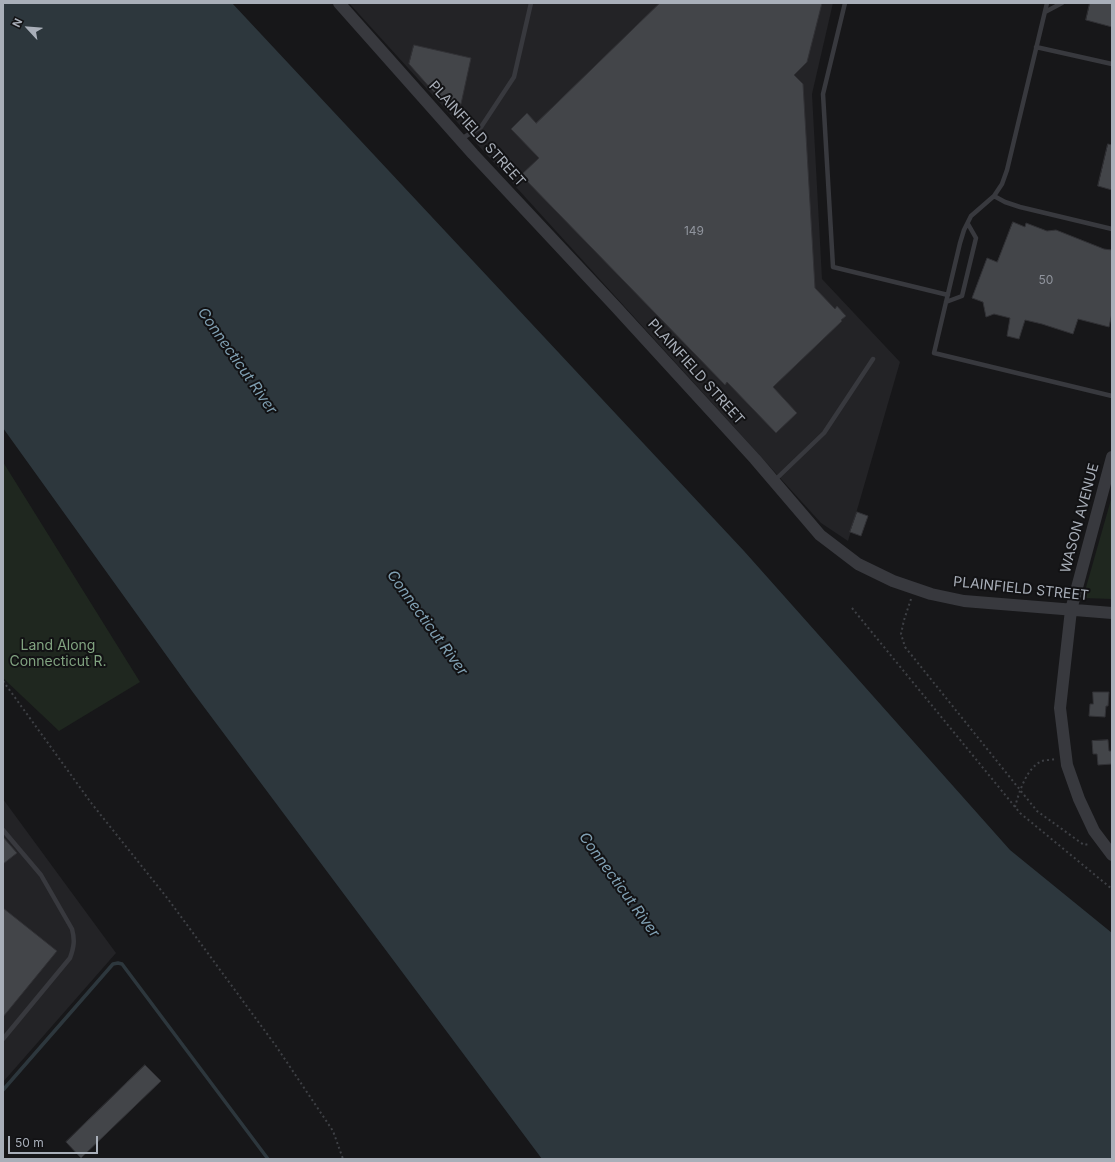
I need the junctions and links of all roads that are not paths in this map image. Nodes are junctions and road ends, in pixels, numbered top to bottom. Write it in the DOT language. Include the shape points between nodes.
graph roads {
  1 [pos="339,3"];
  2 [pos="531,3"];
  3 [pos="845,3"];
  4 [pos="1047,3"];
  5 [pos="1062,3"];
  6 [pos="1045,12"];
  7 [pos="1036,47"];
  8 [pos="1112,64"];
  9 [pos="460,139"];
  10 [pos="994,196"];
  11 [pos="968,224"];
  12 [pos="1112,229"];
  13 [pos="948,294"];
  14 [pos="946,302"];
  15 [pos="873,359"];
  16 [pos="1112,396"];
  17 [pos="1112,457"];
  18 [pos="774,481"];
  19 [pos="1071,610"];
  20 [pos="1112,613"];
  21 [pos="3,830"];
  22 [pos="1112,855"];
  23 [pos="3,1039"];
  1 -- 9 [label="street, PLAINFIELD STREET"];
  2 -- 9 [label="lane" via="514,77 481,127"];
  3 -- 13 [label="lane" via="823,94 833,267"];
  4 -- 6 [label="lane"];
  5 -- 6 [label="lane"];
  6 -- 7 [label="lane"];
  7 -- 8 [label="lane"];
  7 -- 10 [label="lane" via="1007,170"];
  9 -- 18 [label="street, PLAINFIELD STREET"];
  10 -- 11 [label="lane" via="971,216"];
  10 -- 12 [label="lane" via="1020,207"];
  11 -- 13 [label="lane" via="960,243"];
  11 -- 14 [label="lane" via="976,238 962,296"];
  13 -- 14 [label="lane"];
  14 -- 16 [label="lane" via="934,353"];
  15 -- 18 [label="lane" via="824,433"];
  17 -- 19 [label="street, WASON AVENUE"];
  18 -- 19 [label="street, PLAINFIELD STREET" via="820,535 858,564 893,581 964,601"];
  19 -- 20 [label="street, PLAINFIELD STREET"];
  19 -- 22 [label="street, WASON AVENUE" via="1060,708 1067,765 1094,831"];
  21 -- 23 [label="lane" via="41,875 72,929 74,949 70,958"];
}
